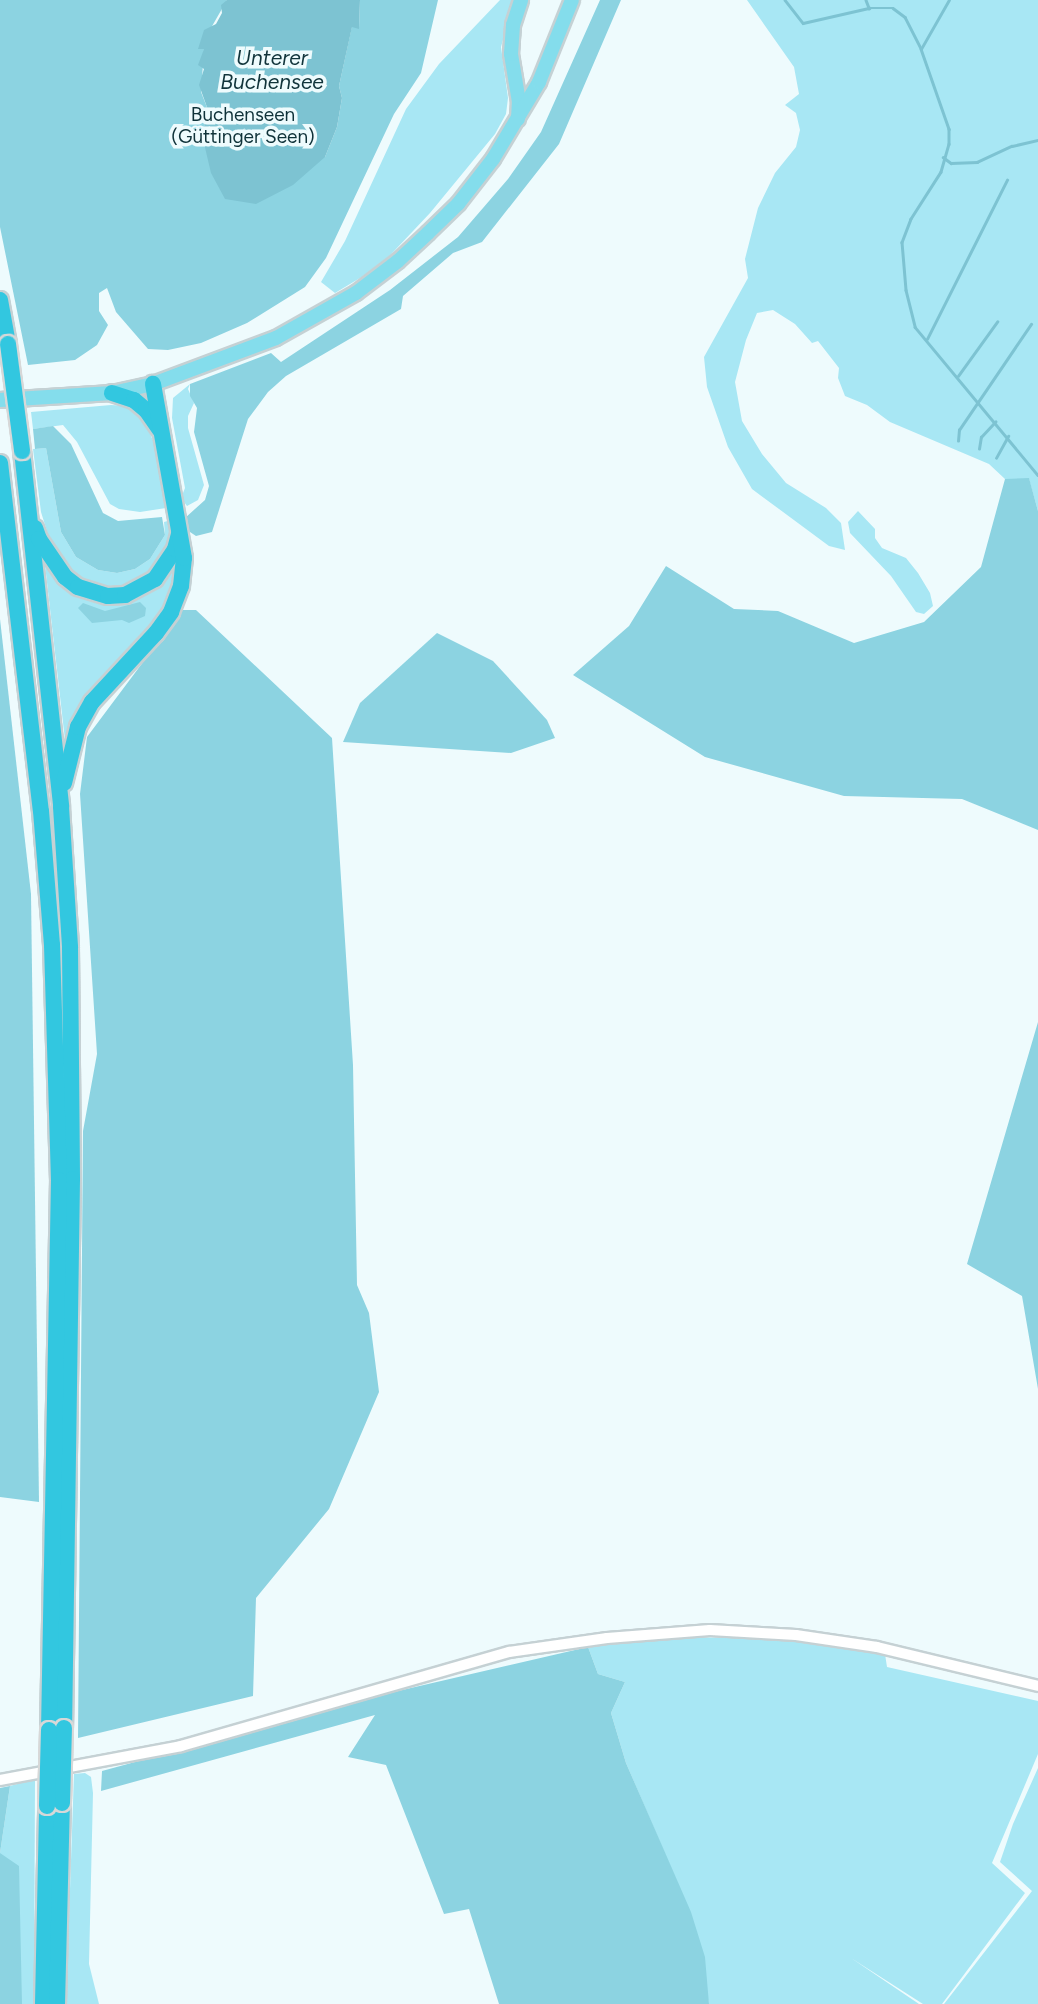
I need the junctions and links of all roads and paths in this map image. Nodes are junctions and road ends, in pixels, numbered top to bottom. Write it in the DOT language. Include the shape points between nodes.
graph roads {
  1 [pos="521,0"];
  2 [pos="572,0"];
  3 [pos="518,122"];
  4 [pos="0,300"];
  5 [pos="153,384"];
  6 [pos="112,393"];
  7 [pos="0,400"];
  8 [pos="164,439"];
  9 [pos="0,463"];
  10 [pos="29,513"];
  11 [pos="180,529"];
  12 [pos="61,807"];
  13 [pos="1038,1686"];
  14 [pos="57,1729"];
  15 [pos="0,1780"];
  16 [pos="55,1805"];
  17 [pos="43,2004"];
  18 [pos="57,2004"];
  1 -- 3 [label="main road" via="511,54"];
  2 -- 3 [label="main road"];
  3 -- 5 [label="main road" via="458,204 398,261 356,293 276,338"];
  4 -- 10 [label="highway, bridge"];
  5 -- 6 [label="main road"];
  5 -- 8 [label="highway"];
  6 -- 7 [label="main road"];
  6 -- 8 [label="highway" via="134,400 146,410"];
  8 -- 11 [label="highway"];
  9 -- 14 [label="highway" via="52,945 59,1180"];
  10 -- 11 [label="highway" via="39,539 65,577 78,587 108,596 141,589 165,567"];
  10 -- 12 [label="highway"];
  11 -- 12 [label="highway" via="184,558 177,599 156,634 92,702 78,727"];
  12 -- 14 [label="highway" via="70,948 72,1179"];
  13 -- 15 [label="street" via="891,1650 796,1635 710,1630 607,1638 509,1652 181,1746"];
  14 -- 16 [label="highway, bridge"];
  16 -- 17 [label="highway"];
  16 -- 18 [label="highway"];
}
